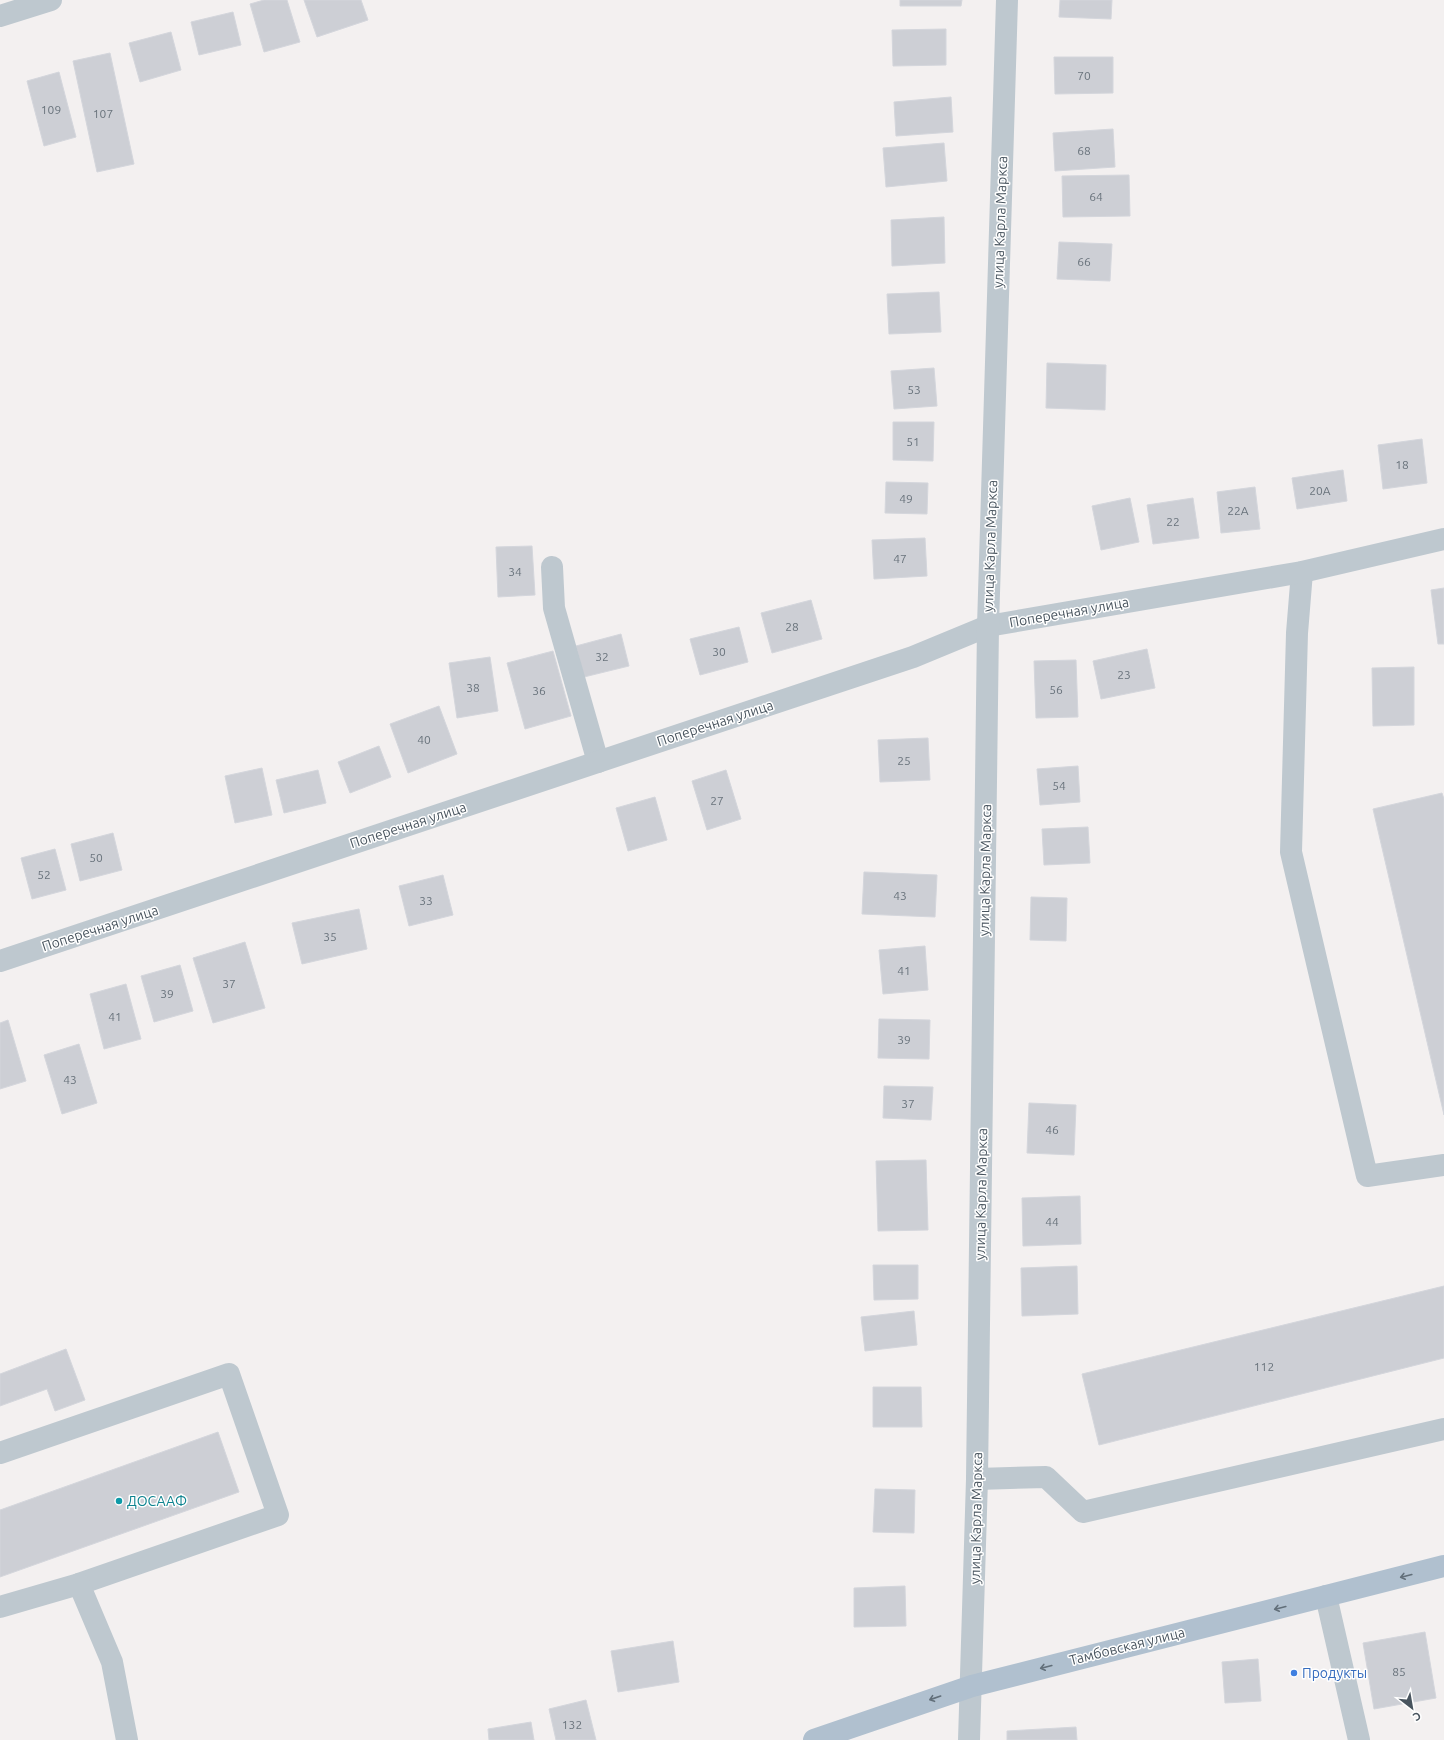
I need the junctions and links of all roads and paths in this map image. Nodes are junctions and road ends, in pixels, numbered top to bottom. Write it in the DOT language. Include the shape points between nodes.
graph roads {
  1 [pos="51,0"];
  2 [pos="1007,0"];
  3 [pos="0,16"];
  4 [pos="1444,539"];
  5 [pos="552,567"];
  6 [pos="1302,572"];
  7 [pos="988,626"];
  8 [pos="598,762"];
  9 [pos="0,961"];
  10 [pos="1444,1165"];
  11 [pos="1444,1429"];
  12 [pos="0,1454"];
  13 [pos="977,1479"];
  14 [pos="1444,1566"];
  15 [pos="79,1584"];
  16 [pos="1326,1596"];
  17 [pos="0,1607"];
  18 [pos="972,1686"];
  19 [pos="127,1740"];
  20 [pos="814,1740"];
  21 [pos="969,1740"];
  22 [pos="1359,1740"];
  1 -- 3 [label="street"];
  2 -- 7 [label="street, улица Карла Маркса"];
  4 -- 6 [label="street, Поперечная улица"];
  5 -- 8 [label="street" via="554,608"];
  6 -- 7 [label="street, Поперечная улица"];
  6 -- 10 [label="street" via="1297,633 1291,852 1367,1176"];
  7 -- 8 [label="street, Поперечная улица" via="913,657"];
  7 -- 13 [label="street, улица Карла Маркса"];
  8 -- 9 [label="street, Поперечная улица"];
  11 -- 13 [label="street" via="1083,1512 1046,1477"];
  12 -- 15 [label="street" via="229,1374 278,1515"];
  13 -- 18 [label="street, улица Карла Маркса"];
  14 -- 16 [label="main road, Тамбовская улица, one-way"];
  15 -- 17 [label="street"];
  15 -- 19 [label="street" via="112,1662"];
  16 -- 18 [label="main road, Тамбовская улица, one-way"];
  16 -- 22 [label="street"];
  18 -- 20 [label="main road, Тамбовская улица, one-way"];
  18 -- 21 [label="street, улица Карла Маркса"];
}
